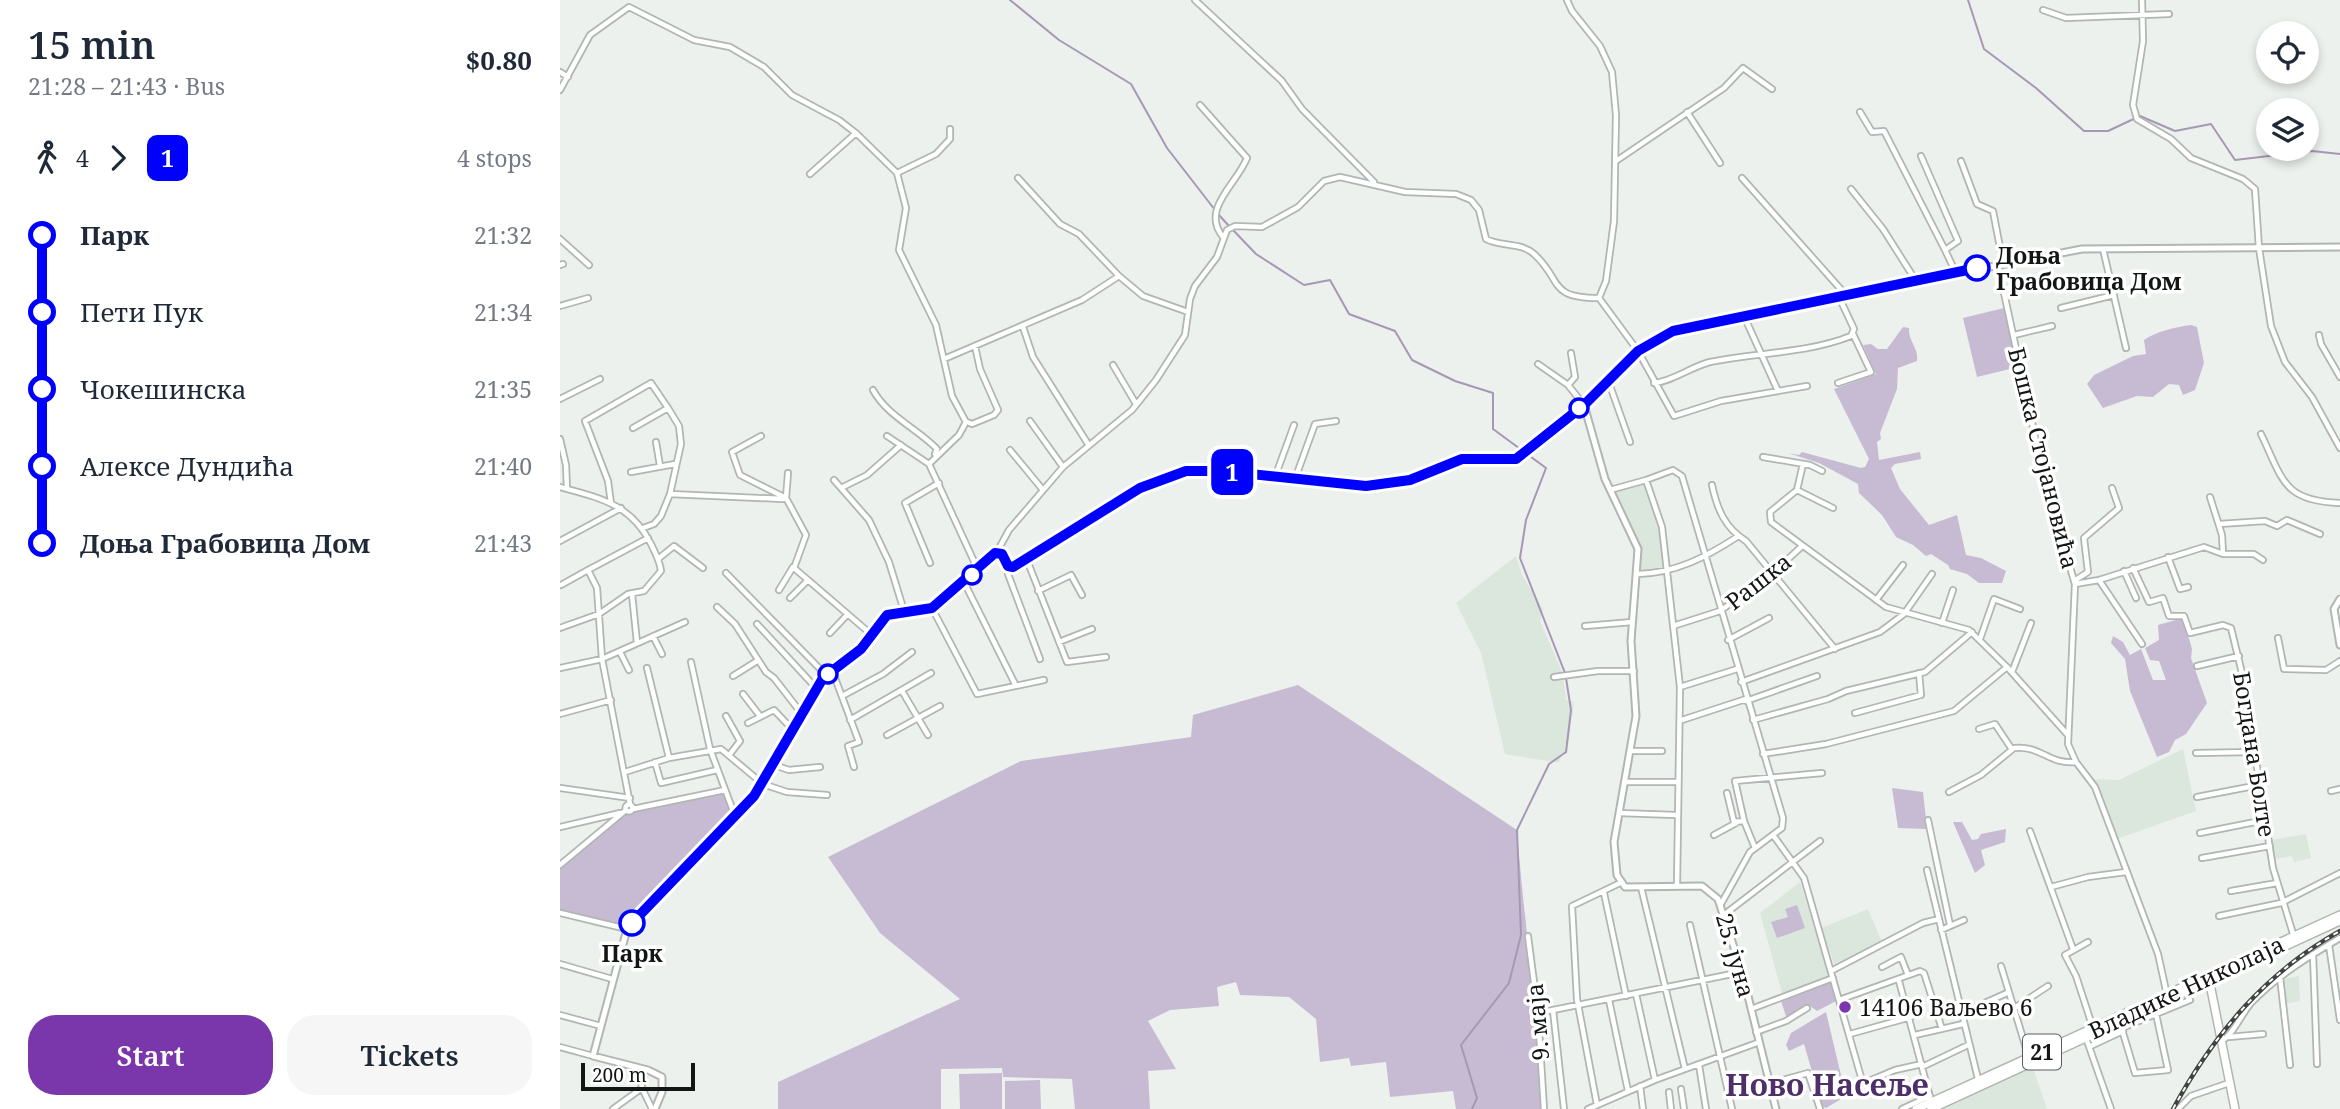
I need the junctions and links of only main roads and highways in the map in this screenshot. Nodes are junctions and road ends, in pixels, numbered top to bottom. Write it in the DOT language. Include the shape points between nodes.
graph roads {
  1 [pos="2340,915"];
  2 [pos="2340,921"];
  3 [pos="2298,939"];
  4 [pos="2211,977"];
  5 [pos="2197,988"];
  6 [pos="2214,995"];
  7 [pos="2167,1002"];
  8 [pos="2217,1010"];
  9 [pos="1979,1083"];
  10 [pos="1931,1102"];
  11 [pos="1916,1109"];
  12 [pos="2235,1109"];
  1 -- 3 [label="main road, Владике Николаја"];
  2 -- 3 [label="main road, Владике Николаја"];
  3 -- 4 [label="main road, Владике Николаја"];
  4 -- 5 [label="main road, Владике Николаја / 21"];
  4 -- 6 [label="main road"];
  4 -- 7 [label="main road, Владике Николаја / 21"];
  4 -- 8 [label="main road"];
  5 -- 6 [label="main road"];
  5 -- 7 [label="main road, Владике Николаја / 21"];
  6 -- 8 [label="main road"];
  7 -- 9 [label="main road, Владике Николаја / 21" via="2093,1029"];
  7 -- 9 [label="main road, Владике Николаја / 21" via="2122,1028"];
  8 -- 12 [label="main road"];
  9 -- 10 [label="main road, Владике Николаја / 21"];
  10 -- 11 [label="main road, Владике Николаја / 21"];
}
